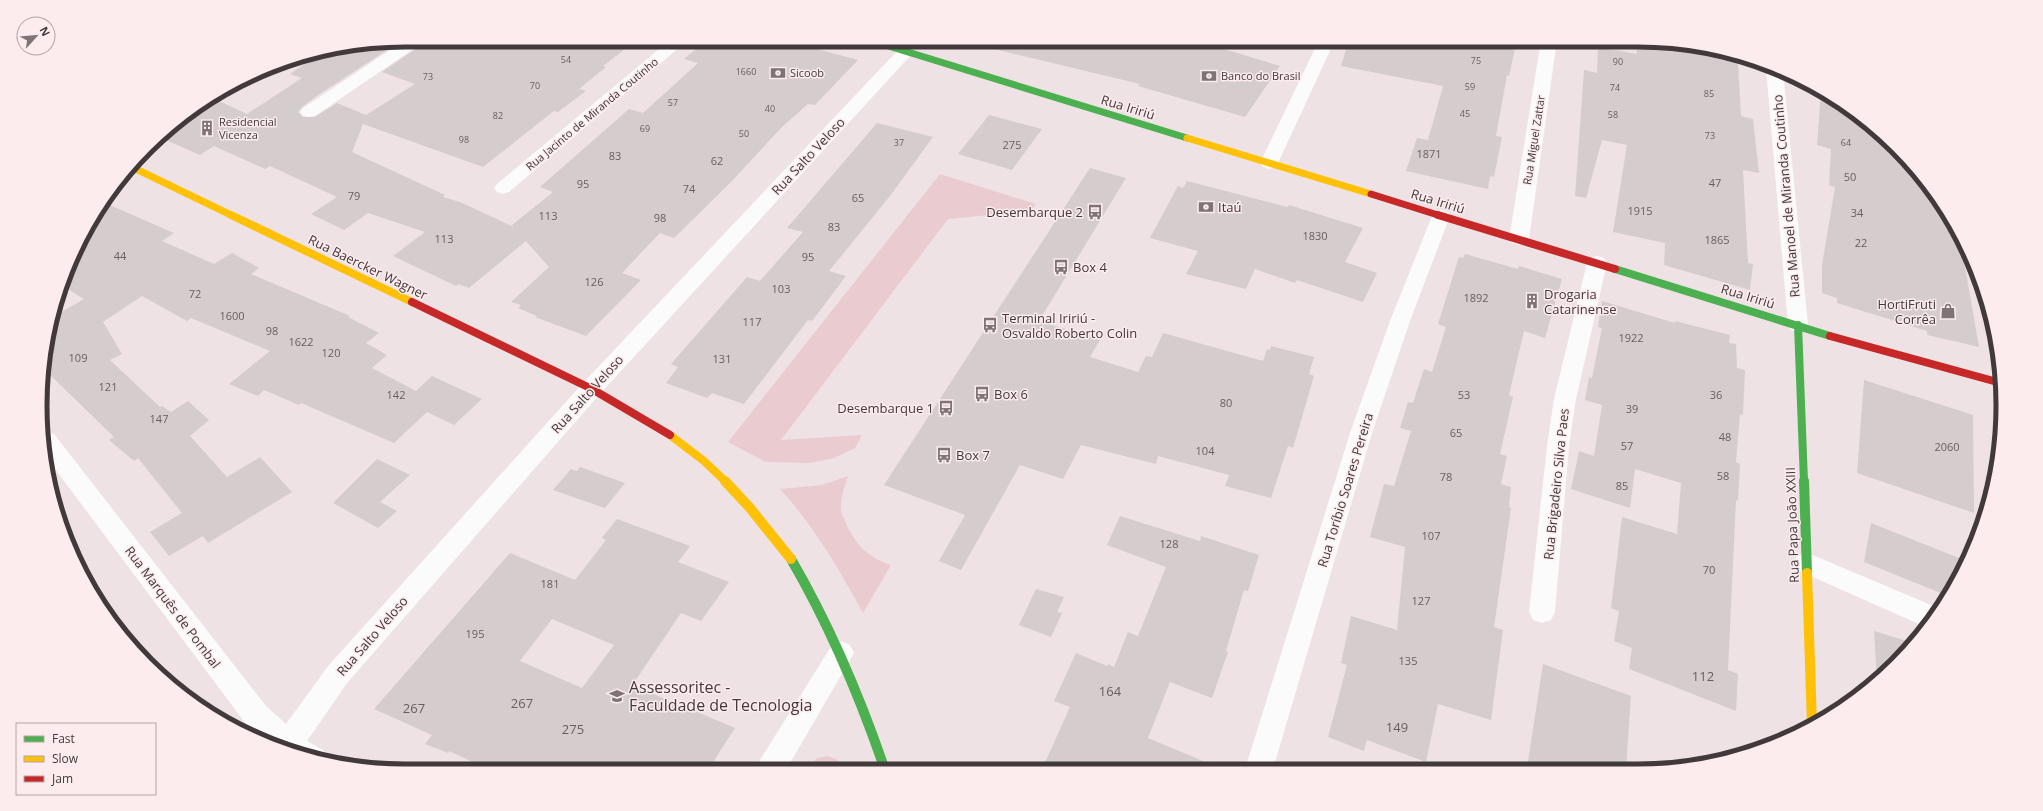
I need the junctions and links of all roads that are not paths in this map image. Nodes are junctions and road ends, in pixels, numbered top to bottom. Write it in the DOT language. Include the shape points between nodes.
graph roads {
  1 [pos="406,47"];
  2 [pos="672,47"];
  3 [pos="890,47"];
  4 [pos="1324,47"];
  5 [pos="1549,47"];
  6 [pos="905,52"];
  7 [pos="1775,74"];
  8 [pos="309,112"];
  9 [pos="1269,163"];
  10 [pos="136,169"];
  11 [pos="503,188"];
  12 [pos="1441,216"];
  13 [pos="1519,240"];
  14 [pos="1597,263"];
  15 [pos="1798,325"];
  16 [pos="1995,381"];
  17 [pos="591,388"];
  18 [pos="49,444"];
  19 [pos="1806,563"];
  20 [pos="1542,612"];
  21 [pos="1928,616"];
  22 [pos="841,653"];
  23 [pos="1812,719"];
  24 [pos="282,742"];
  25 [pos="289,745"];
  26 [pos="774,764"];
  27 [pos="883,764"];
  28 [pos="1261,764"];
  1 -- 8 [label="street"];
  2 -- 11 [label="street, Rua Jacinto de Miranda Coutinho"];
  3 -- 6 [label="main road, Rua Iririú"];
  4 -- 9 [label="street"];
  5 -- 13 [label="street, Rua Miguel Zattar"];
  6 -- 9 [label="main road, Rua Iririú"];
  6 -- 17 [label="street, Rua Salto Veloso"];
  7 -- 15 [label="street, Rua Manoel de Miranda Coutinho"];
  9 -- 12 [label="main road, Rua Iririú"];
  10 -- 17 [label="main road, Rua Baercker Wagner"];
  12 -- 13 [label="main road, Rua Iririú"];
  12 -- 28 [label="street, Rua Toríbio Soares Pereira" via="1400,321 1362,430"];
  13 -- 14 [label="main road, Rua Iririú"];
  14 -- 15 [label="main road, Rua Iririú"];
  14 -- 20 [label="street, Rua Brigadeiro Silva Paes" via="1565,398"];
  15 -- 16 [label="main road, Rua Iririú"];
  15 -- 19 [label="main road, Rua Papa João XXIII"];
  17 -- 22 [label="main road, Rua Baercker Wagner" via="672,435 745,500 778,540 829,624"];
  17 -- 25 [label="street, Rua Salto Veloso" via="338,674"];
  18 -- 24 [label="street, Rua Marquês de Pombal" via="256,715"];
  19 -- 21 [label="street"];
  19 -- 23 [label="main road, Rua Papa João XXIII"];
  22 -- 26 [label="street"];
  22 -- 27 [label="main road, Rua Baercker Wagner"];
}
